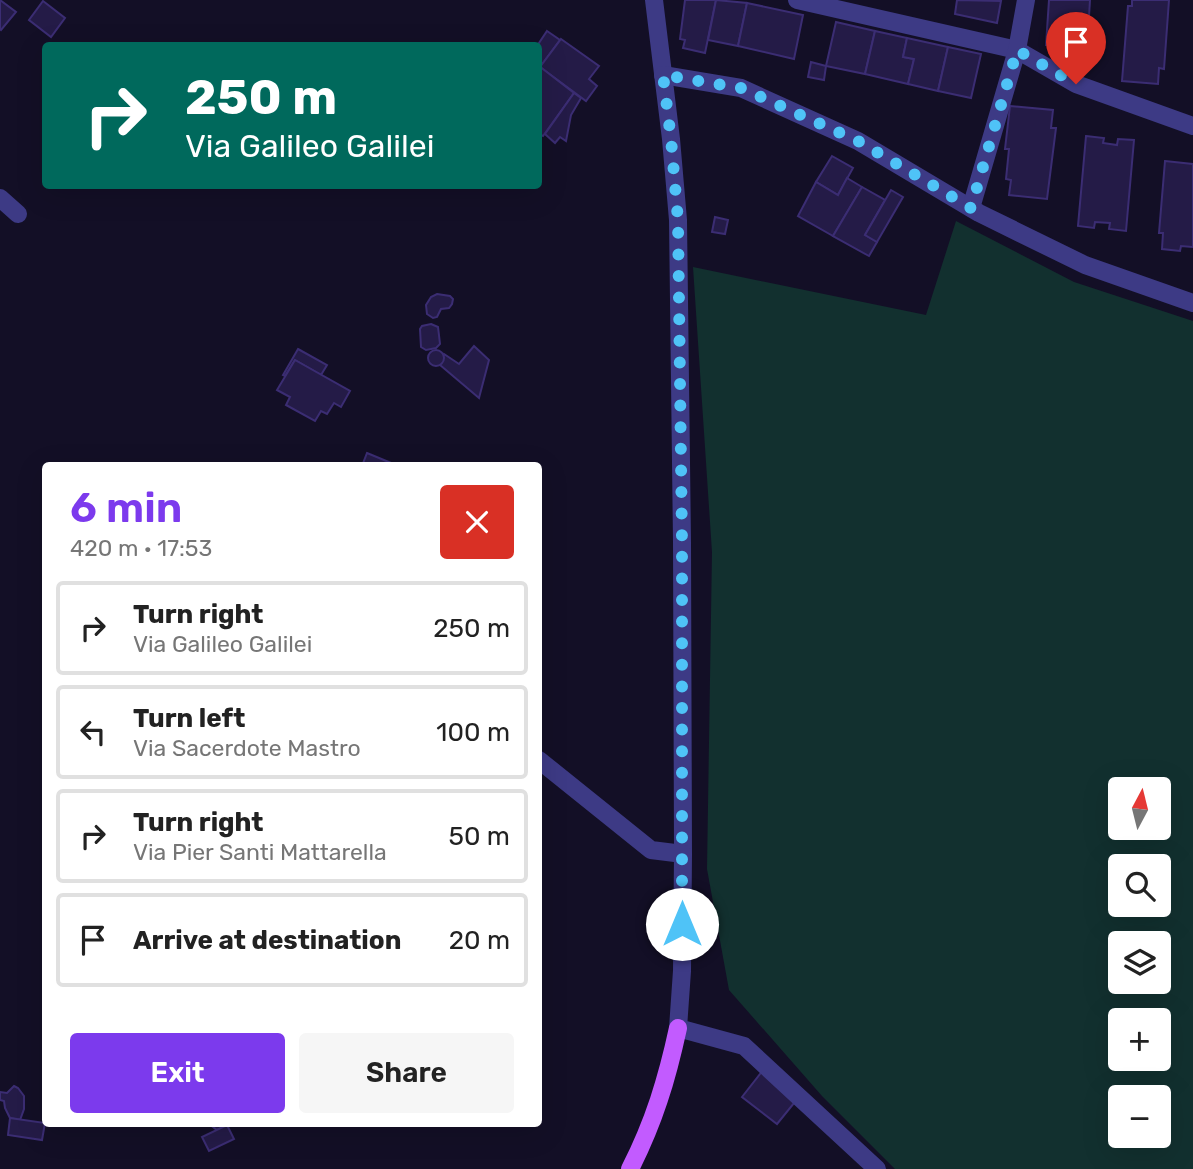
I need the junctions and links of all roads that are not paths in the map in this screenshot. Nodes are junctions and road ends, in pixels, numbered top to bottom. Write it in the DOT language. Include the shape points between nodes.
graph roads {
  1 [pos="654,0"];
  2 [pos="797,0"];
  3 [pos="1026,0"];
  4 [pos="1017,50"];
  5 [pos="663,75"];
  6 [pos="1193,126"];
  7 [pos="0,198"];
  8 [pos="971,208"];
  9 [pos="18,214"];
  10 [pos="1193,303"];
  11 [pos="542,762"];
  12 [pos="683,854"];
  13 [pos="678,1028"];
  14 [pos="630,1169"];
  15 [pos="877,1169"];
  1 -- 5 [label="street"];
  2 -- 4 [label="street"];
  3 -- 4 [label="street"];
  4 -- 6 [label="street" via="1076,84"];
  4 -- 8 [label="street"];
  5 -- 8 [label="street" via="741,88 858,141"];
  5 -- 12 [label="street" via="678,220"];
  7 -- 9 [label="street"];
  8 -- 10 [label="street" via="1085,264"];
  11 -- 12 [label="street" via="650,850"];
  12 -- 13 [label="street"];
  13 -- 14 [label="main road" via="666,1082"];
  13 -- 15 [label="street" via="744,1046"];
}
